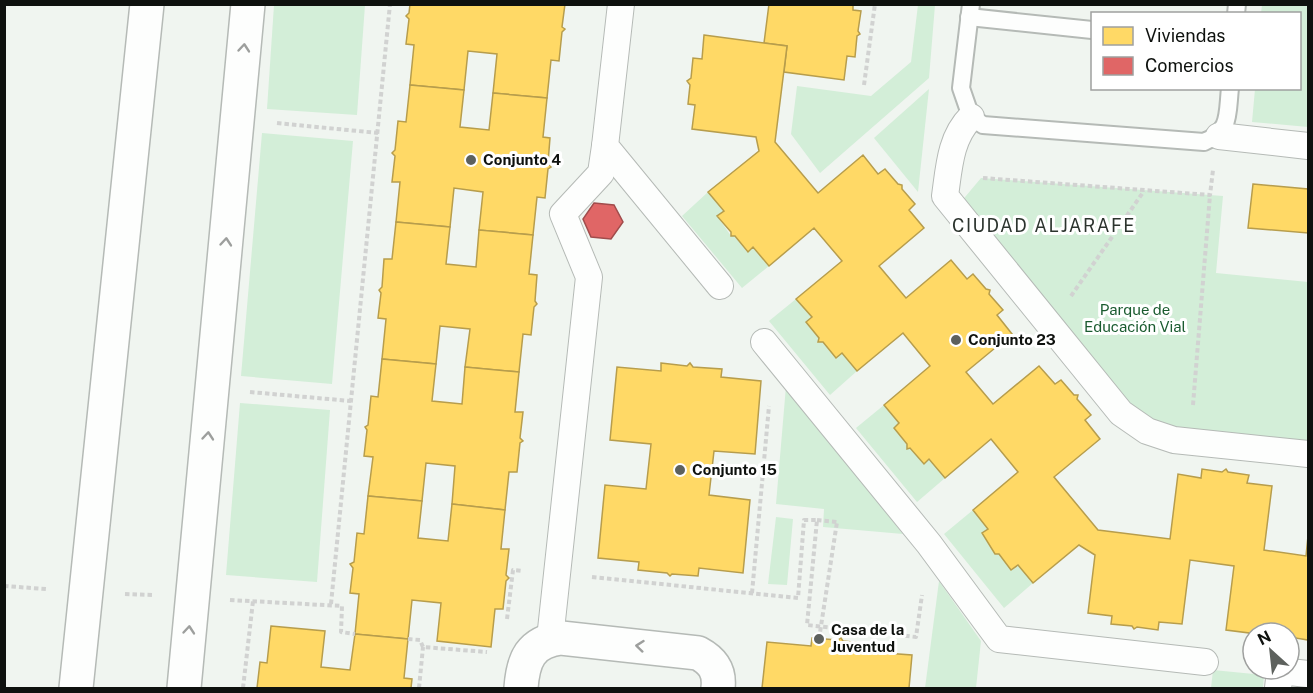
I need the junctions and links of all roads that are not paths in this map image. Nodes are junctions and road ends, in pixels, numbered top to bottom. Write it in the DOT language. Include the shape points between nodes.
graph roads {
  1 [pos="147,4"];
  2 [pos="248,4"];
  3 [pos="621,4"];
  4 [pos="970,11"];
  5 [pos="1091,30"];
  6 [pos="1230,90"];
  7 [pos="971,117"];
  8 [pos="1229,137"];
  9 [pos="605,146"];
  10 [pos="1308,146"];
  11 [pos="720,286"];
  12 [pos="764,342"];
  13 [pos="1308,454"];
  14 [pos="541,645"];
  15 [pos="1205,662"];
  16 [pos="1308,674"];
  17 [pos="76,688"];
  18 [pos="184,688"];
  19 [pos="521,688"];
  20 [pos="718,688"];
  21 [pos="1278,688"];
  1 -- 17 [label="street"];
  18 -- 2 [label="street, one-way"];
  3 -- 9 [label="street"];
  4 -- 5 [label="lane"];
  4 -- 7 [label="lane" via="961,88"];
  6 -- 8 [label="lane" via="1226,123"];
  7 -- 8 [label="lane" via="983,125 1204,142"];
  7 -- 13 [label="street" via="959,128 945,196 1121,413 1147,431 1190,442"];
  8 -- 10 [label="street"];
  9 -- 11 [label="street"];
  9 -- 14 [label="street" via="601,173 563,214 589,277"];
  12 -- 15 [label="street" via="929,544 999,639"];
  14 -- 19 [label="street" via="523,667"];
  20 -- 14 [label="street, one-way" via="716,669 709,658 698,653 561,638"];
  16 -- 21 [label="street" via="1280,671"];
}
